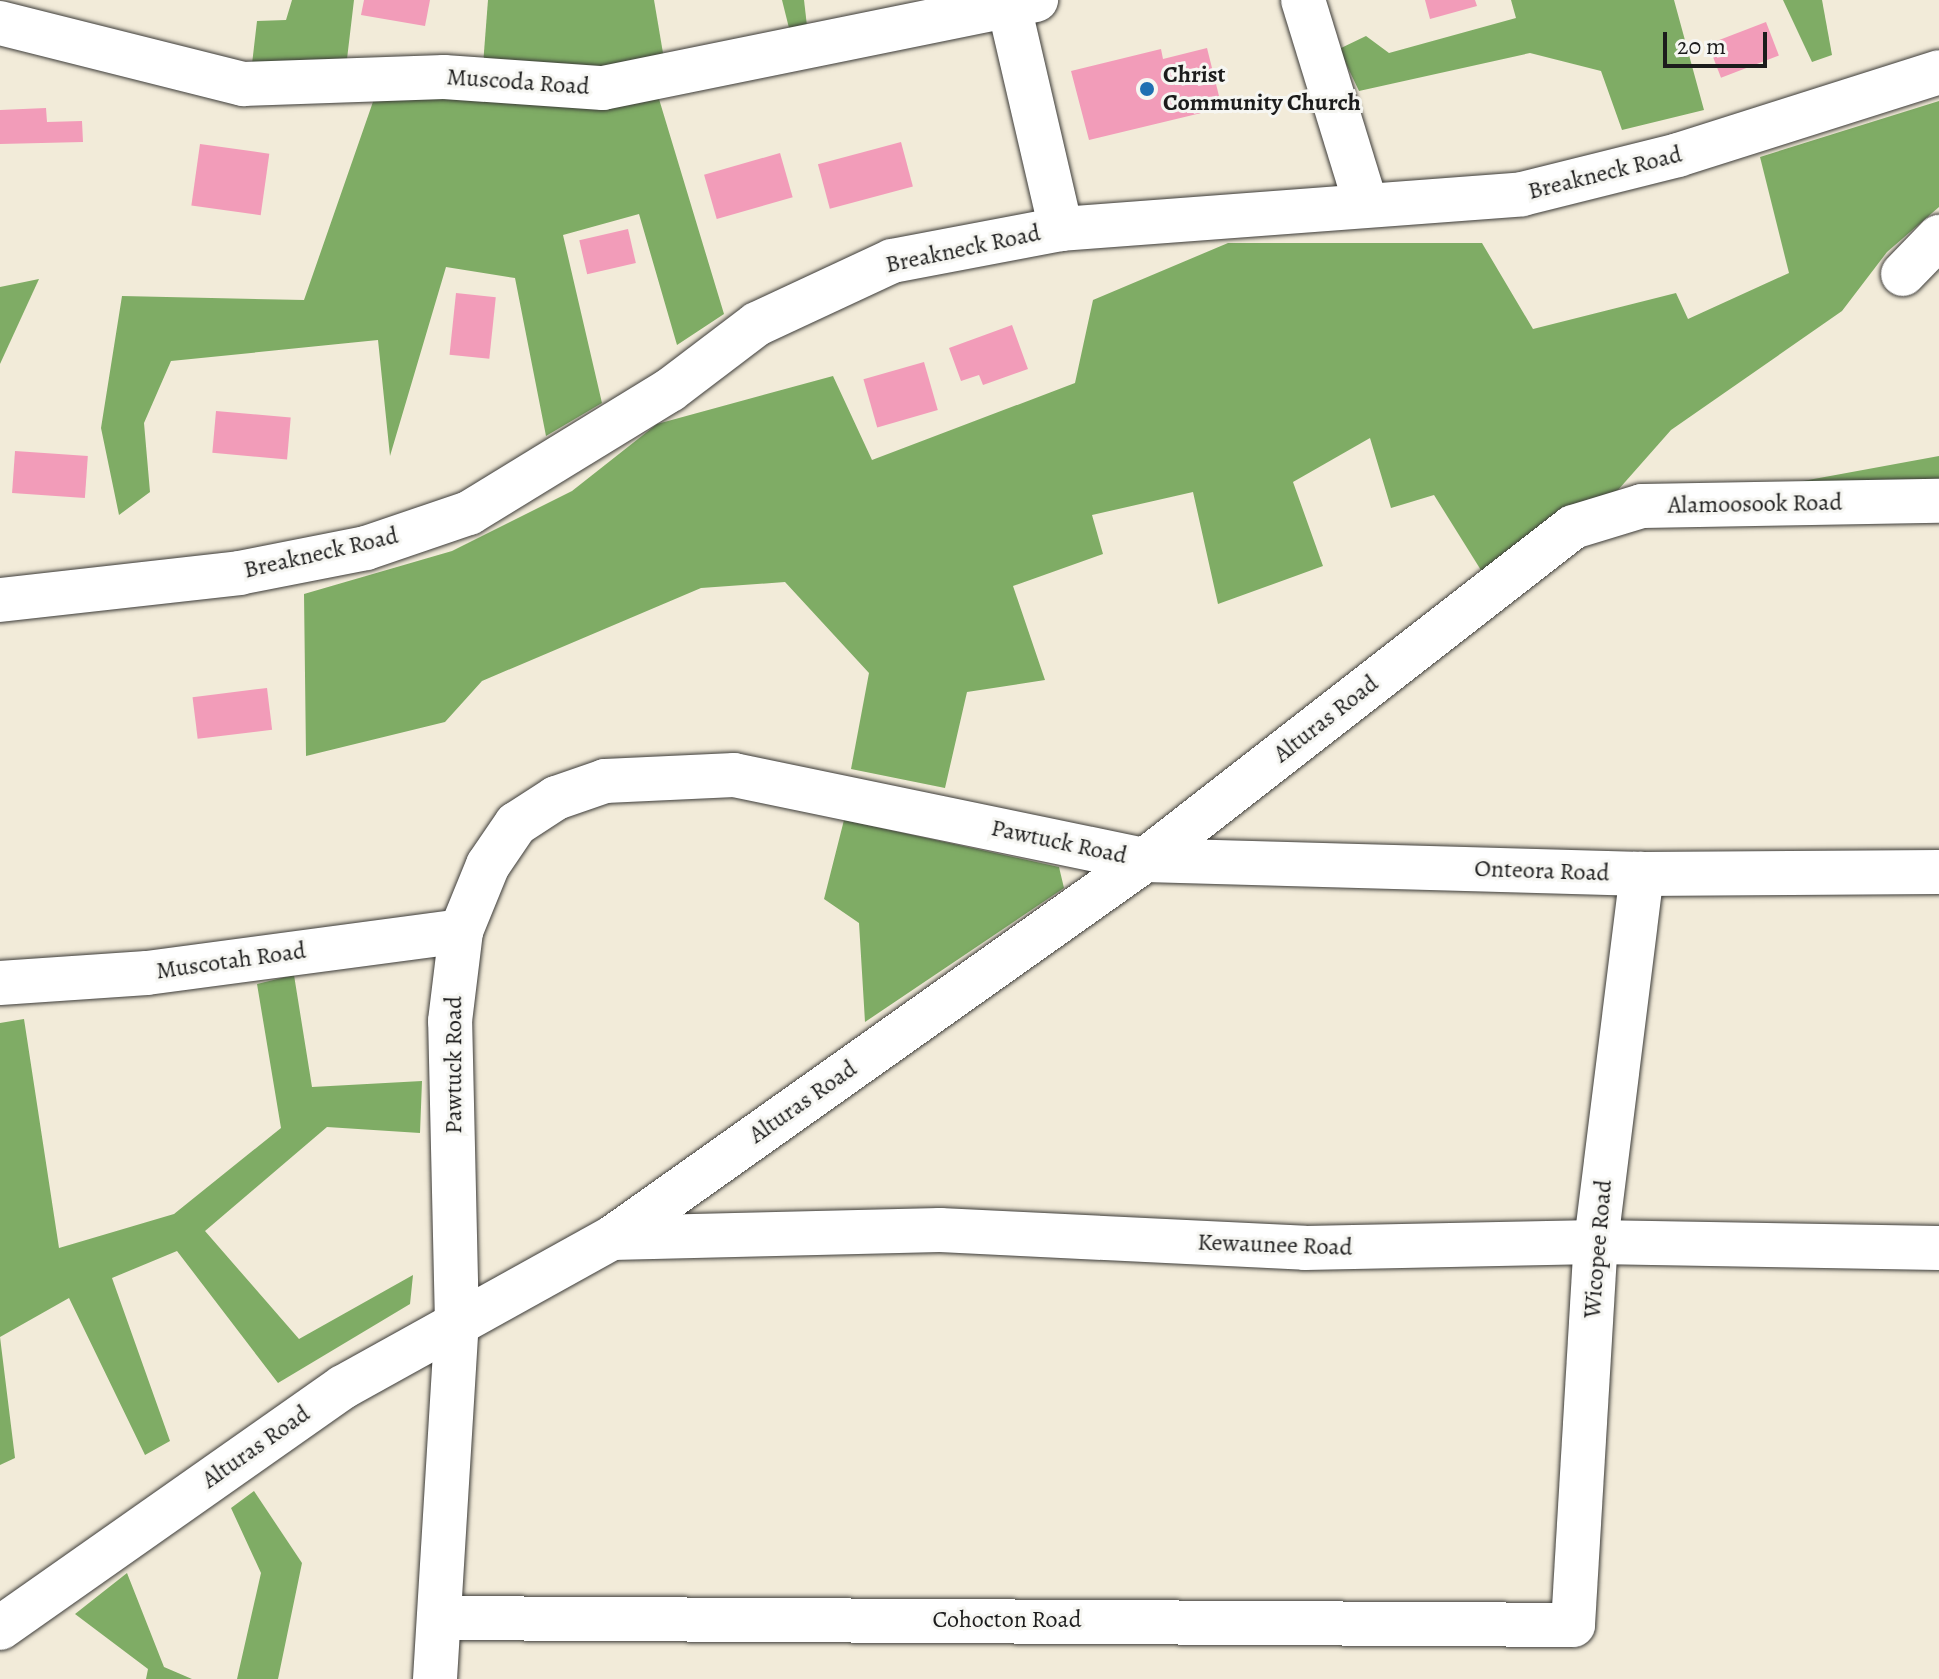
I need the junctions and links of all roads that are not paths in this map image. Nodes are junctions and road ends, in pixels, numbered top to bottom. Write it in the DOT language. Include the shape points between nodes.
graph roads {
  1 [pos="1303,0"];
  2 [pos="1022,3"];
  3 [pos="0,23"];
  4 [pos="1939,72"];
  5 [pos="1366,205"];
  6 [pos="1061,229"];
  7 [pos="1939,237"];
  8 [pos="1903,274"];
  9 [pos="1939,501"];
  10 [pos="1573,527"];
  11 [pos="0,600"];
  12 [pos="1145,860"];
  13 [pos="1939,872"];
  14 [pos="1642,874"];
  15 [pos="461,931"];
  16 [pos="0,983"];
  17 [pos="612,1238"];
  18 [pos="1596,1242"];
  19 [pos="1939,1248"];
  20 [pos="457,1324"];
  21 [pos="441,1618"];
  22 [pos="1573,1625"];
  23 [pos="0,1628"];
  24 [pos="435,1679"];
  1 -- 5 [label="street"];
  2 -- 3 [label="street, Muscoda Road" via="603,88 444,77 243,84"];
  2 -- 6 [label="street"];
  4 -- 5 [label="street, Breakneck Road" via="1678,155 1522,194"];
  5 -- 6 [label="street, Breakneck Road"];
  6 -- 11 [label="street, Breakneck Road" via="892,261 820,289 469,513 366,548 253,570"];
  7 -- 8 [label="street"];
  9 -- 10 [label="street, Alamoosook Road" via="1642,506"];
  10 -- 12 [label="street, Alturas Road"];
  12 -- 14 [label="street, Onteora Road"];
  12 -- 15 [label="street, Pawtuck Road" via="734,775 605,781 556,798 516,824 488,865"];
  12 -- 17 [label="street, Alturas Road"];
  13 -- 14 [label="street, Onteora Road"];
  14 -- 18 [label="street, Wicopee Road"];
  15 -- 16 [label="street, Muscotah Road" via="147,973"];
  15 -- 20 [label="street, Pawtuck Road" via="450,1021"];
  17 -- 18 [label="street, Kewaunee Road" via="940,1230 1305,1248"];
  17 -- 20 [label="street, Alturas Road"];
  18 -- 19 [label="street, Kewaunee Road"];
  18 -- 22 [label="street, Wicopee Road"];
  20 -- 21 [label="street, Pawtuck Road"];
  20 -- 23 [label="street, Alturas Road" via="343,1387"];
  21 -- 22 [label="street, Cohocton Road"];
  21 -- 24 [label="street, Pawtuck Road"];
}
